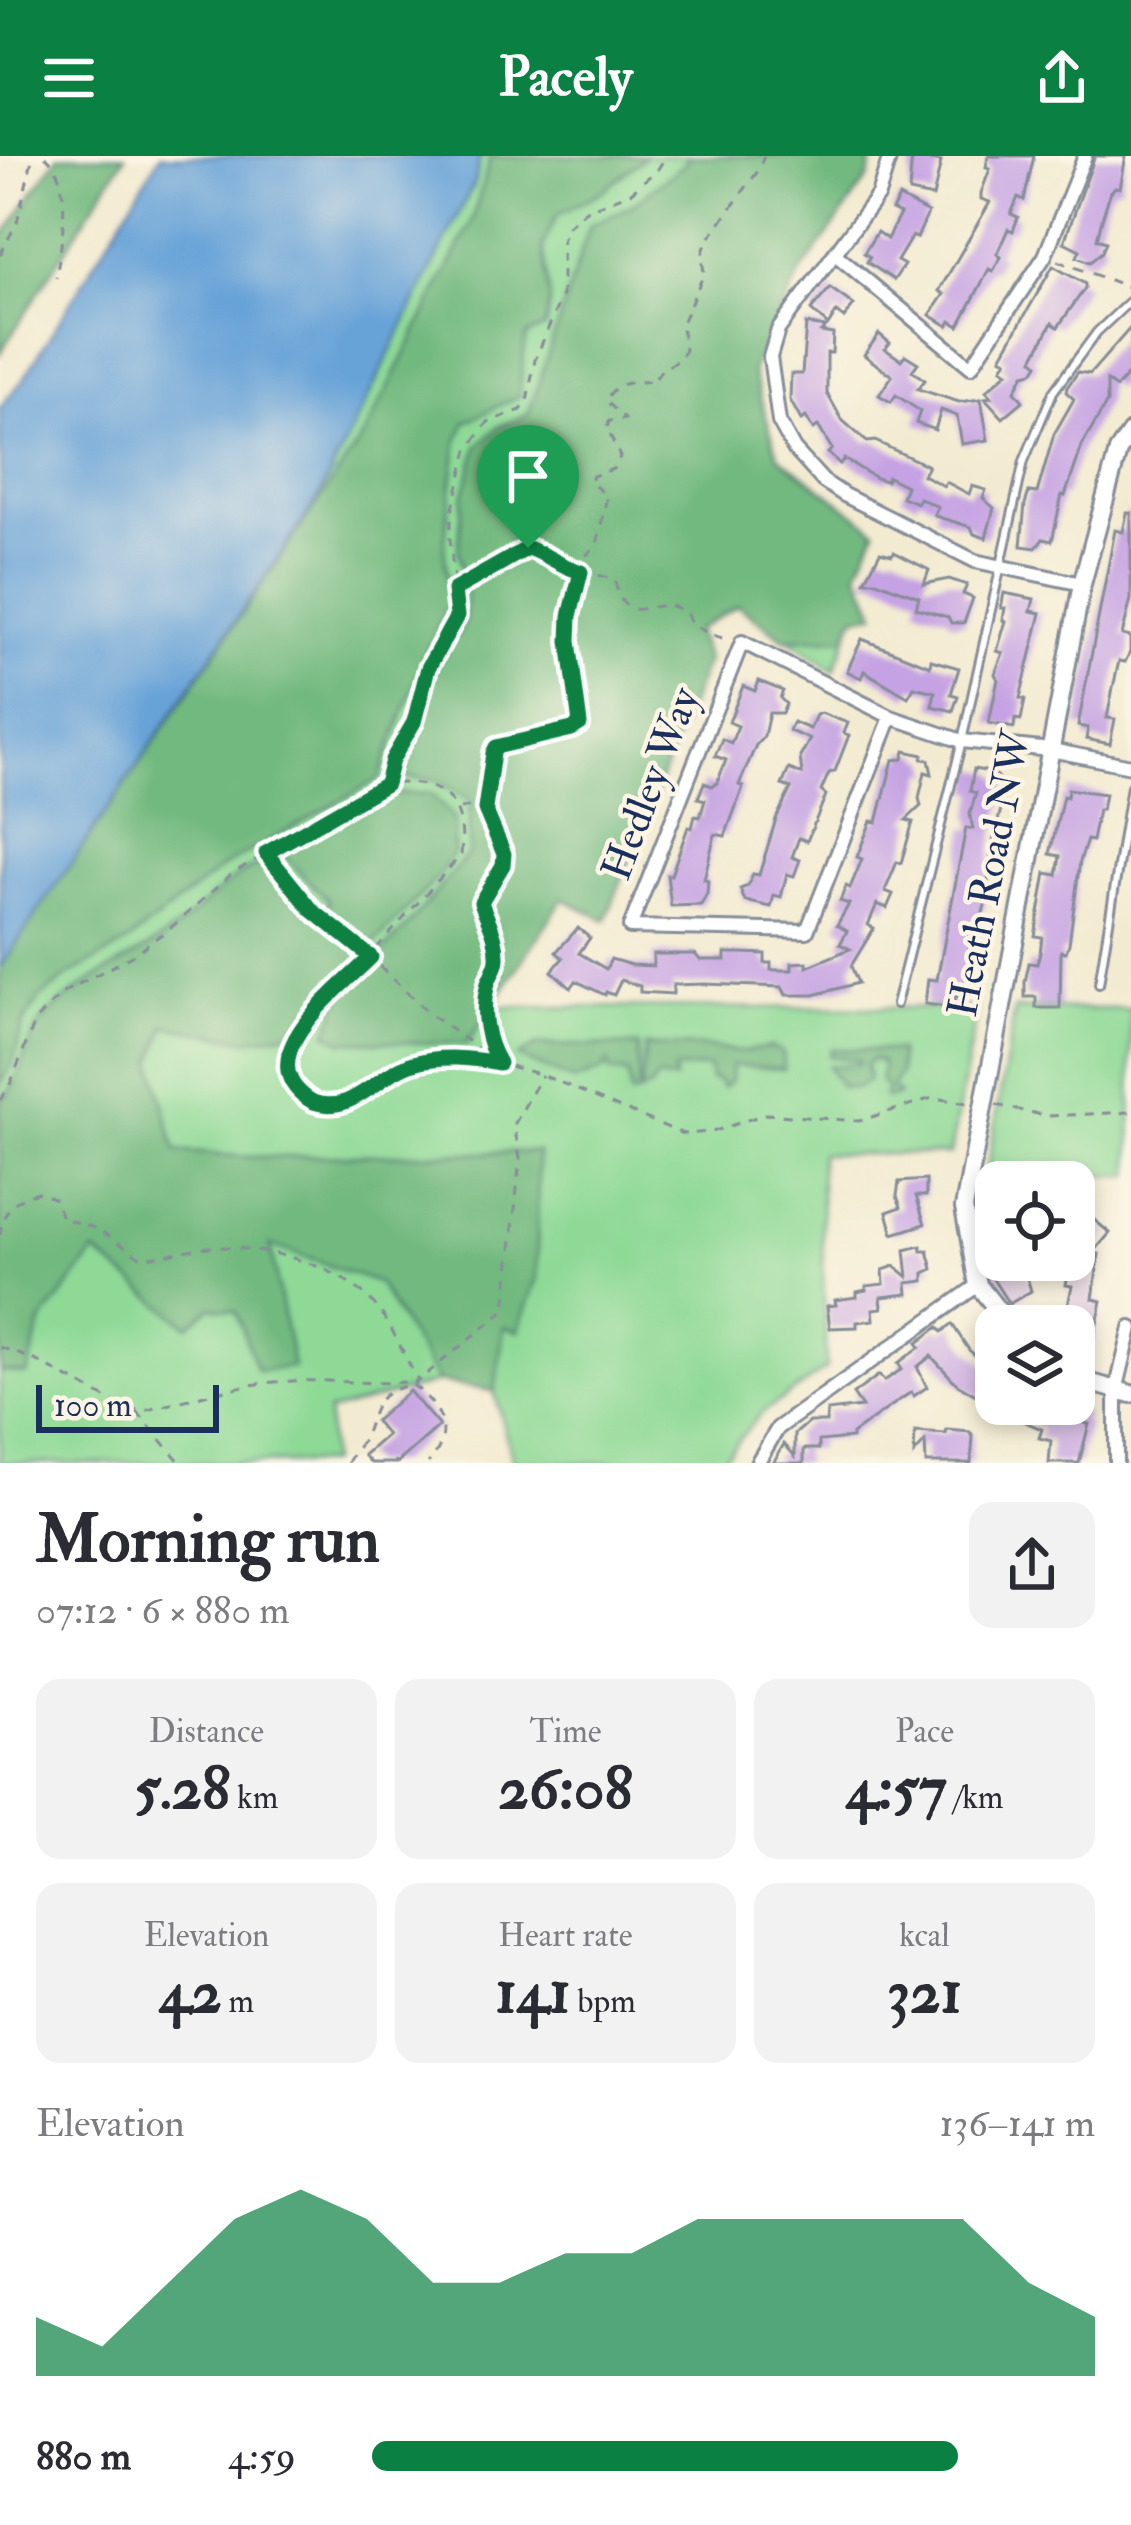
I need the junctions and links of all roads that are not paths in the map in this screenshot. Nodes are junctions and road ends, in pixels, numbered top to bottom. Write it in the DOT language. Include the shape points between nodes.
graph roads {
  1 [pos="890,156"];
  2 [pos="1084,156"];
  3 [pos="835,254"];
  4 [pos="1131,300"];
  5 [pos="1131,432"];
  6 [pos="1001,566"];
  7 [pos="1082,584"];
  8 [pos="891,717"];
  9 [pos="962,741"];
  10 [pos="1051,750"];
  11 [pos="1131,766"];
  12 [pos="1131,786"];
  13 [pos="1099,984"];
  14 [pos="896,1004"];
  15 [pos="978,1286"];
  16 [pos="993,1305"];
  17 [pos="1131,1328"];
  18 [pos="1095,1384"];
  19 [pos="1124,1392"];
  20 [pos="757,1463"];
  21 [pos="1116,1463"];
  1 -- 3 [label="street" via="878,195"];
  2 -- 3 [label="street" via="1045,256 971,367"];
  3 -- 6 [label="street" via="778,330 770,357 779,422 794,449 844,495"];
  4 -- 6 [label="lane" via="1053,392 1024,461"];
  5 -- 7 [label="street, Heath Road NW" via="1118,452"];
  6 -- 7 [label="street"];
  6 -- 9 [label="lane"];
  7 -- 10 [label="street, Heath Road NW"];
  8 -- 8 [label="street, Hedley Way" via="742,642 630,927 807,931"];
  8 -- 9 [label="street"];
  9 -- 10 [label="street"];
  9 -- 14 [label="lane"];
  10 -- 11 [label="street"];
  10 -- 15 [label="street, Heath Road NW" via="964,1208"];
  12 -- 13 [label="lane"];
  15 -- 16 [label="street, Heath Road NW"];
  15 -- 20 [label="street" via="778,1428"];
  17 -- 19 [label="street"];
  18 -- 19 [label="street"];
  19 -- 21 [label="street"];
}
